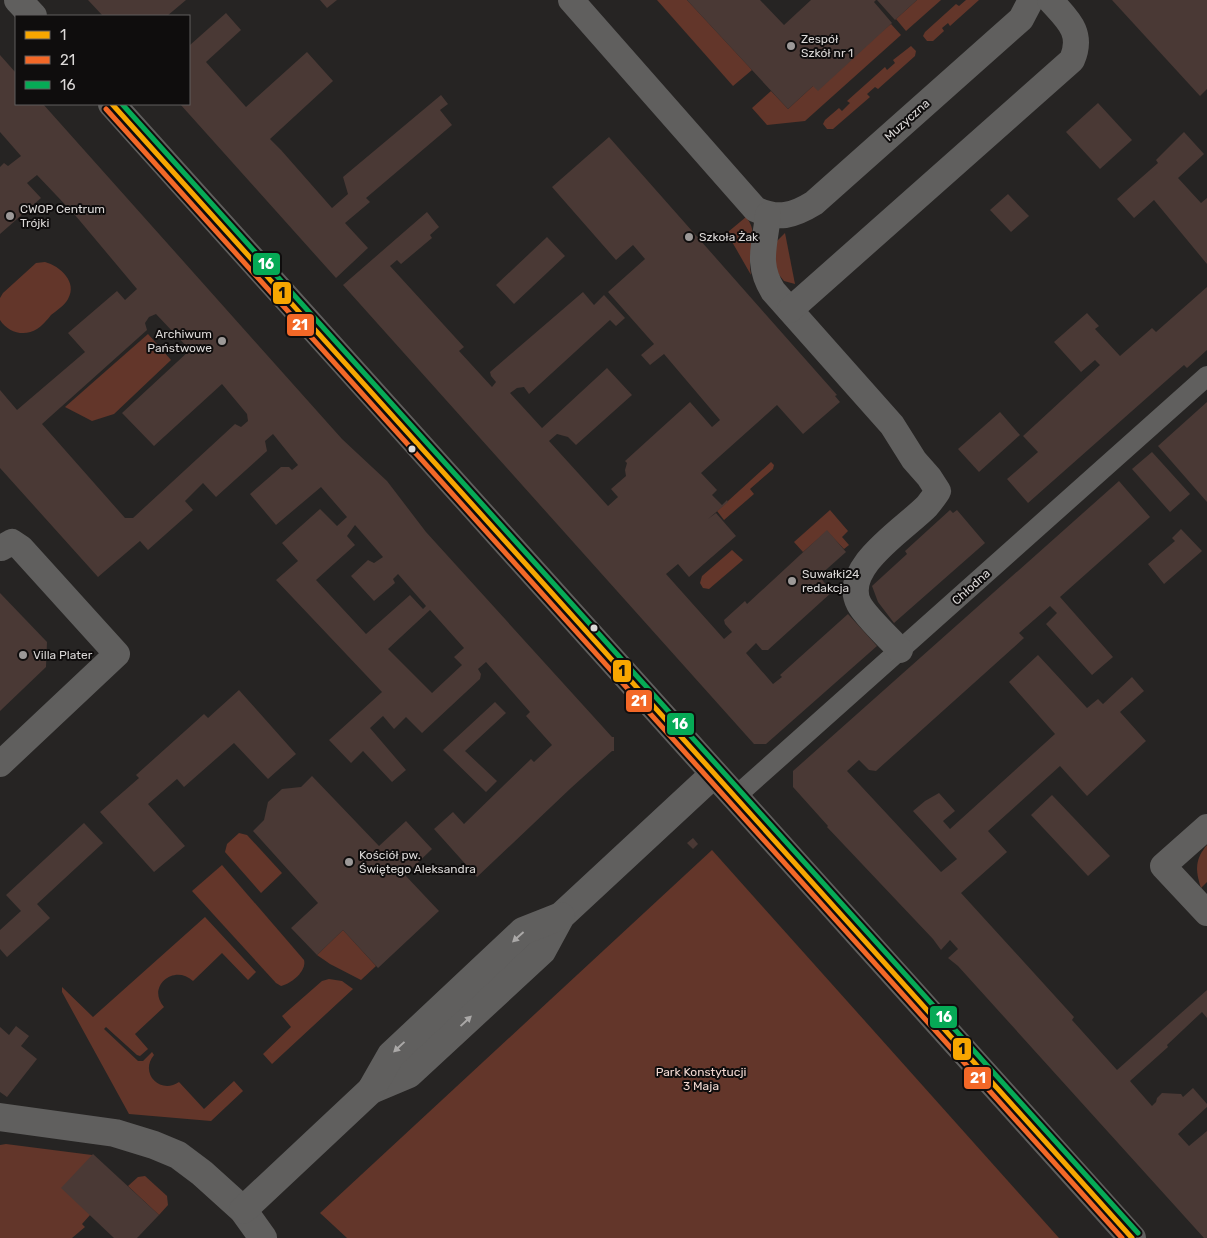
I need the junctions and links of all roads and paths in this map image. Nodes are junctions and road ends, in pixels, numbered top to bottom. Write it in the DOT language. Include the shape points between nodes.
graph roads {
  1 [pos="18,0"];
  2 [pos="571,0"];
  3 [pos="1031,0"];
  4 [pos="1050,0"];
  5 [pos="32,15"];
  6 [pos="113,105"];
  7 [pos="768,215"];
  8 [pos="790,310"];
  9 [pos="1207,376"];
  10 [pos="1,548"];
  11 [pos="900,650"];
  12 [pos="0,764"];
  13 [pos="714,774"];
  14 [pos="735,798"];
  15 [pos="1207,827"];
  16 [pos="1207,913"];
  17 [pos="0,1117"];
  18 [pos="243,1210"];
  19 [pos="263,1238"];
  20 [pos="1132,1238"];
  1 -- 5 [label="street"];
  2 -- 7 [label="street" via="755,209"];
  3 -- 7 [label="street, Muzyczna" via="1021,19 814,203 792,214"];
  4 -- 8 [label="street" via="1075,31 1076,51 1072,60"];
  6 -- 13 [label="street"];
  7 -- 8 [label="street" via="763,273 773,291"];
  8 -- 11 [label="street" via="892,425 938,490 927,506 872,556 857,578 858,602"];
  9 -- 11 [label="street, Chłodna"];
  10 -- 12 [label="street" via="12,542 22,548 117,654"];
  11 -- 14 [label="street, Chłodna"];
  13 -- 14 [label="street"];
  13 -- 18 [label="street" via="561,916 523,931 391,1055 371,1090"];
  14 -- 20 [label="street"];
  15 -- 16 [label="street" via="1163,866"];
  17 -- 18 [label="street" via="115,1133 154,1145 178,1155"];
  18 -- 19 [label="street"];
}
